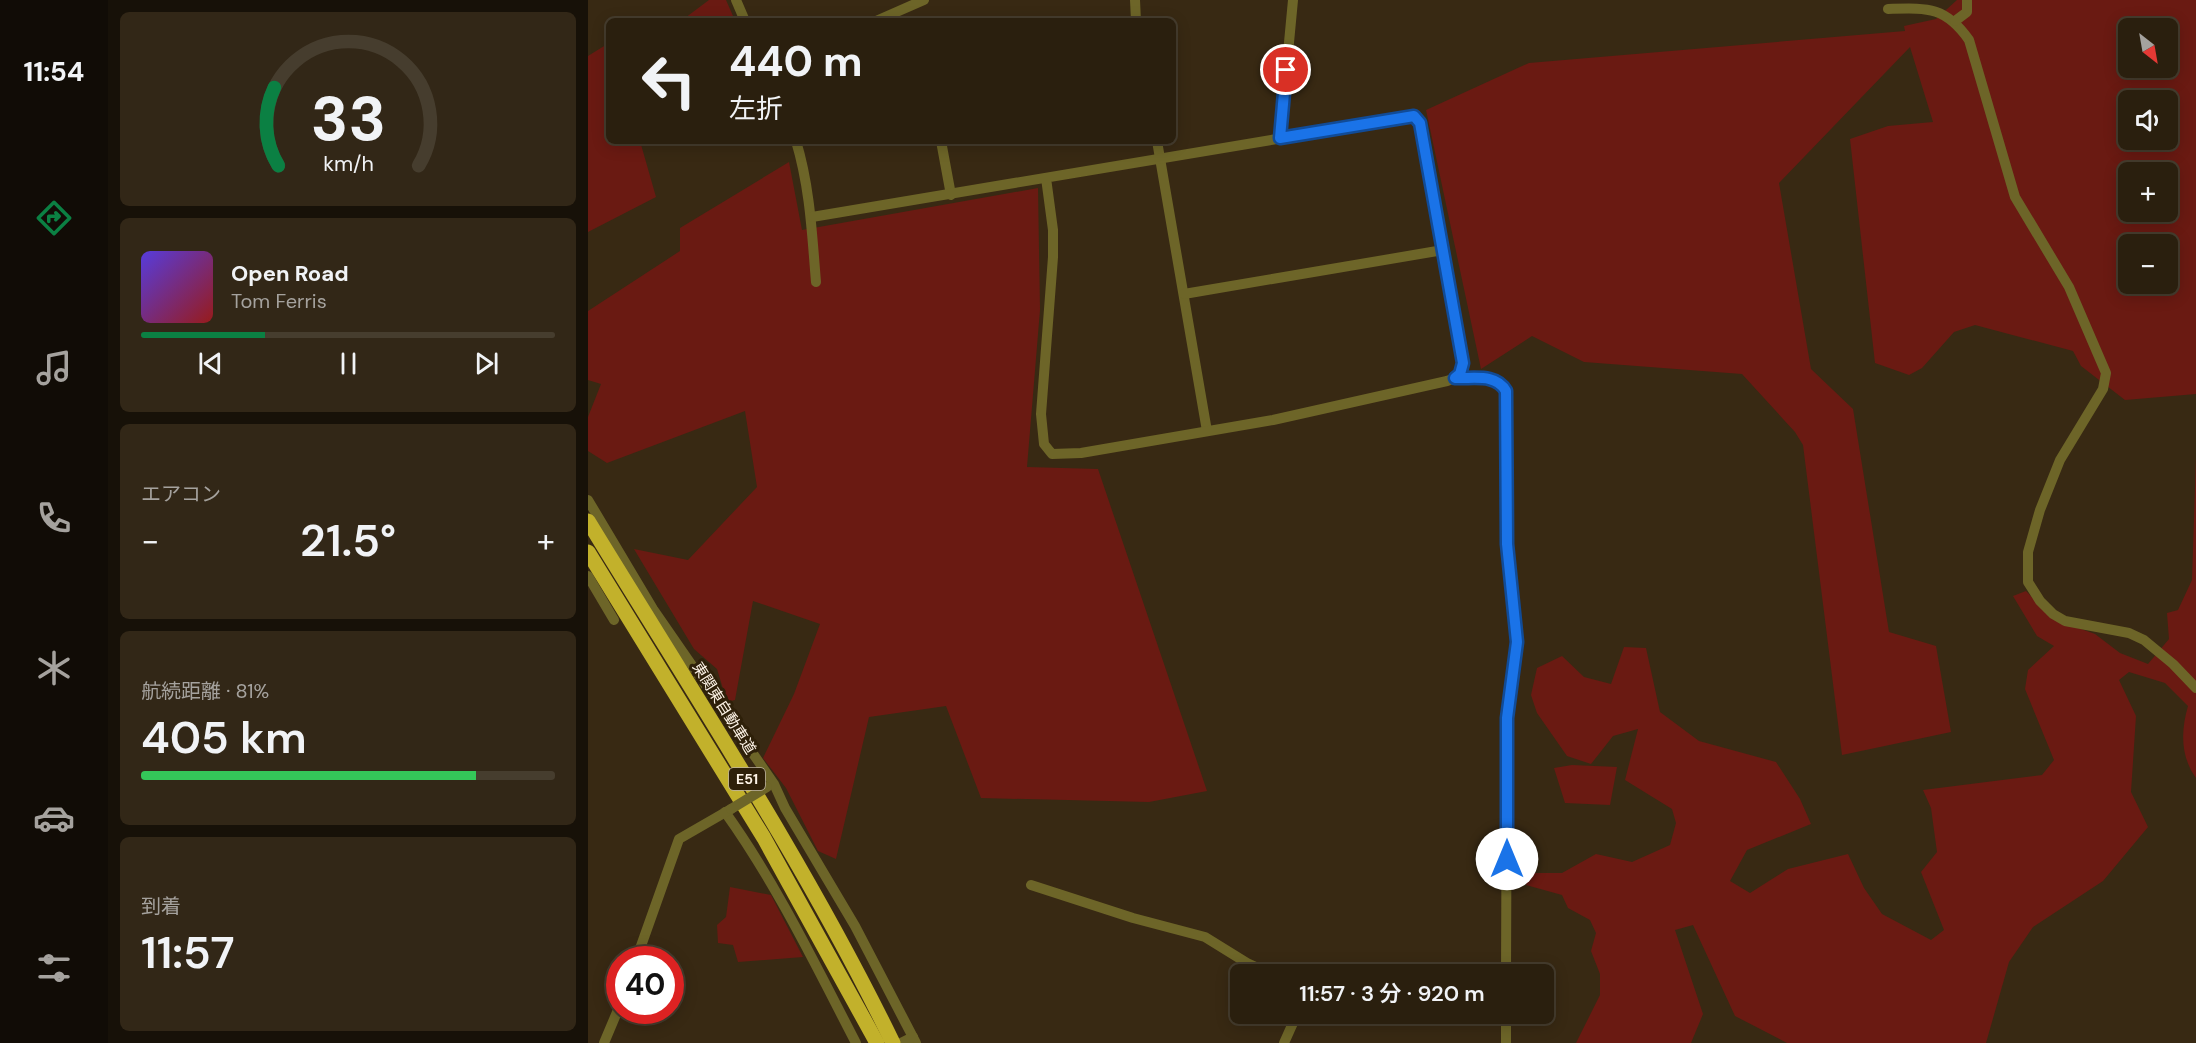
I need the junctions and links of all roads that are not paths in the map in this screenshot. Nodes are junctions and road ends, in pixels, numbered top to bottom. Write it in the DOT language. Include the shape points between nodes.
graph roads {
  1 [pos="736,0"];
  2 [pos="924,0"];
  3 [pos="1135,0"];
  4 [pos="1293,0"];
  5 [pos="1967,0"];
  6 [pos="1888,9"];
  7 [pos="901,10"];
  8 [pos="744,18"];
  9 [pos="883,18"];
  10 [pos="905,18"];
  11 [pos="1136,18"];
  12 [pos="1955,21"];
  13 [pos="1280,138"];
  14 [pos="797,144"];
  15 [pos="942,144"];
  16 [pos="1158,144"];
  17 [pos="1160,158"];
  18 [pos="1046,178"];
  19 [pos="951,195"];
  20 [pos="812,217"];
  21 [pos="1443,250"];
  22 [pos="816,282"];
  23 [pos="1184,294"];
  24 [pos="1455,378"];
  25 [pos="1207,431"];
  26 [pos="588,500"];
  27 [pos="588,521"];
  28 [pos="588,552"];
  29 [pos="588,576"];
  30 [pos="614,620"];
  31 [pos="2196,688"];
  32 [pos="770,785"];
  33 [pos="728,811"];
  34 [pos="1031,885"];
  35 [pos="641,946"];
  36 [pos="1249,964"];
  37 [pos="1506,964"];
  38 [pos="612,1024"];
  39 [pos="1293,1024"];
  40 [pos="1506,1024"];
  41 [pos="910,1041"];
  42 [pos="604,1043"];
  43 [pos="856,1043"];
  44 [pos="877,1043"];
  45 [pos="893,1043"];
  46 [pos="1284,1043"];
  47 [pos="1506,1043"];
  1 -- 8 [label="street"];
  2 -- 7 [label="street"];
  3 -- 11 [label="street"];
  4 -- 13 [label="street"];
  5 -- 12 [label="street" via="1967,12"];
  6 -- 12 [label="street" via="1931,10"];
  7 -- 9 [label="street"];
  7 -- 10 [label="street"];
  12 -- 31 [label="street" via="1969,40 2015,197 2069,287 2106,373 2103,389 2060,460 2040,510 2028,552 2028,582 2053,614 2065,621 2129,633 2144,640"];
  13 -- 17 [label="street"];
  13 -- 21 [label="street" via="1414,116 1422,128"];
  14 -- 20 [label="street"];
  15 -- 19 [label="street"];
  16 -- 17 [label="street"];
  17 -- 18 [label="street"];
  17 -- 23 [label="street"];
  18 -- 19 [label="street"];
  18 -- 25 [label="street" via="1053,248 1041,414 1047,450 1060,455"];
  19 -- 20 [label="street"];
  20 -- 22 [label="street"];
  21 -- 23 [label="street"];
  21 -- 24 [label="street" via="1463,363"];
  23 -- 25 [label="street"];
  24 -- 25 [label="street" via="1273,420"];
  24 -- 37 [label="street" via="1491,378 1502,383 1506,391 1507,544 1517,642 1507,718"];
  26 -- 32 [label="street" via="659,617"];
  27 -- 45 [label="highway, 東関東自動車道 / E51" via="829,918"];
  28 -- 44 [label="highway, E51" via="764,838"];
  29 -- 30 [label="street"];
  32 -- 33 [label="street, bridge"];
  32 -- 41 [label="street" via="855,926"];
  33 -- 35 [label="street" via="679,839"];
  33 -- 43 [label="street"];
  34 -- 36 [label="street" via="1205,938"];
  38 -- 42 [label="street"];
  39 -- 46 [label="street"];
  40 -- 47 [label="street"];
}
